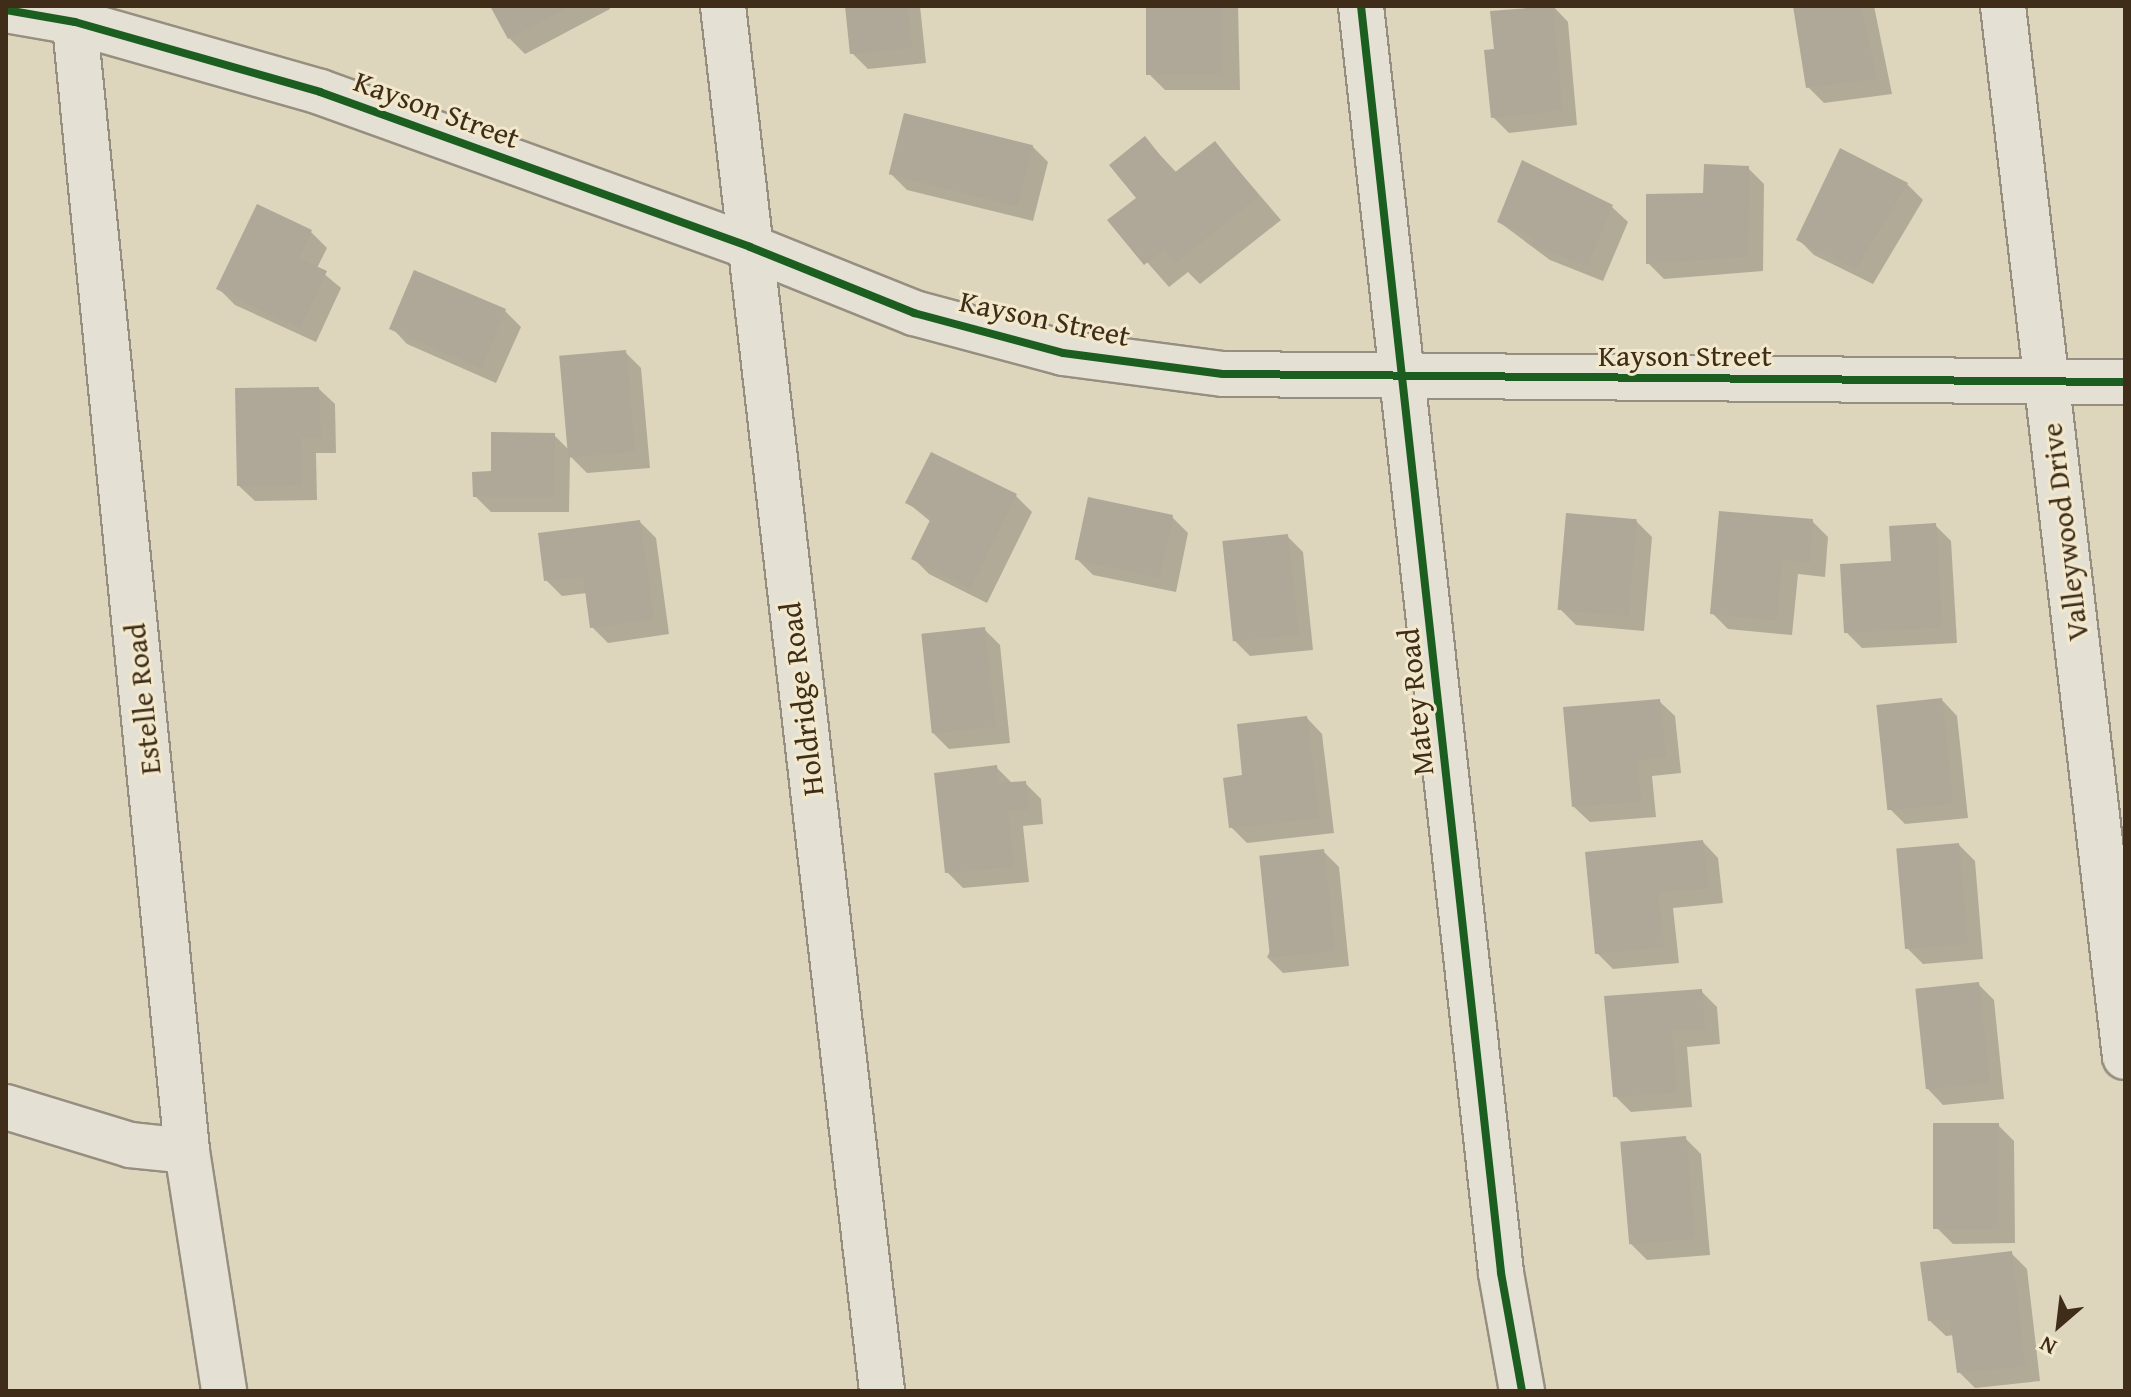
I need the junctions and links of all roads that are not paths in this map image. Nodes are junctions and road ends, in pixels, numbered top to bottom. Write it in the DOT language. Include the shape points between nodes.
graph roads {
  1 [pos="723,6"];
  2 [pos="1361,6"];
  3 [pos="2003,6"];
  4 [pos="6,10"];
  5 [pos="74,14"];
  6 [pos="750,247"];
  7 [pos="1403,378"];
  8 [pos="2047,381"];
  9 [pos="2125,382"];
  10 [pos="2125,1057"];
  11 [pos="6,1107"];
  12 [pos="187,1151"];
  13 [pos="224,1391"];
  14 [pos="882,1391"];
  15 [pos="1522,1391"];
  1 -- 6 [label="street, Holdridge Road"];
  2 -- 7 [label="street, Matey Road"];
  3 -- 8 [label="street, Valleywood Drive"];
  4 -- 5 [label="street, Kayson Street"];
  5 -- 6 [label="street, Kayson Street" via="320,92"];
  5 -- 12 [label="street, Estelle Road"];
  6 -- 7 [label="street, Kayson Street" via="914,313 1063,353 1223,374"];
  6 -- 14 [label="street, Holdridge Road"];
  7 -- 8 [label="street, Kayson Street"];
  7 -- 15 [label="street, Matey Road" via="1501,1273"];
  8 -- 9 [label="street, Kayson Street"];
  8 -- 10 [label="street, Valleywood Drive"];
  11 -- 12 [label="street" via="130,1145"];
  12 -- 13 [label="street, Estelle Road"];
}
